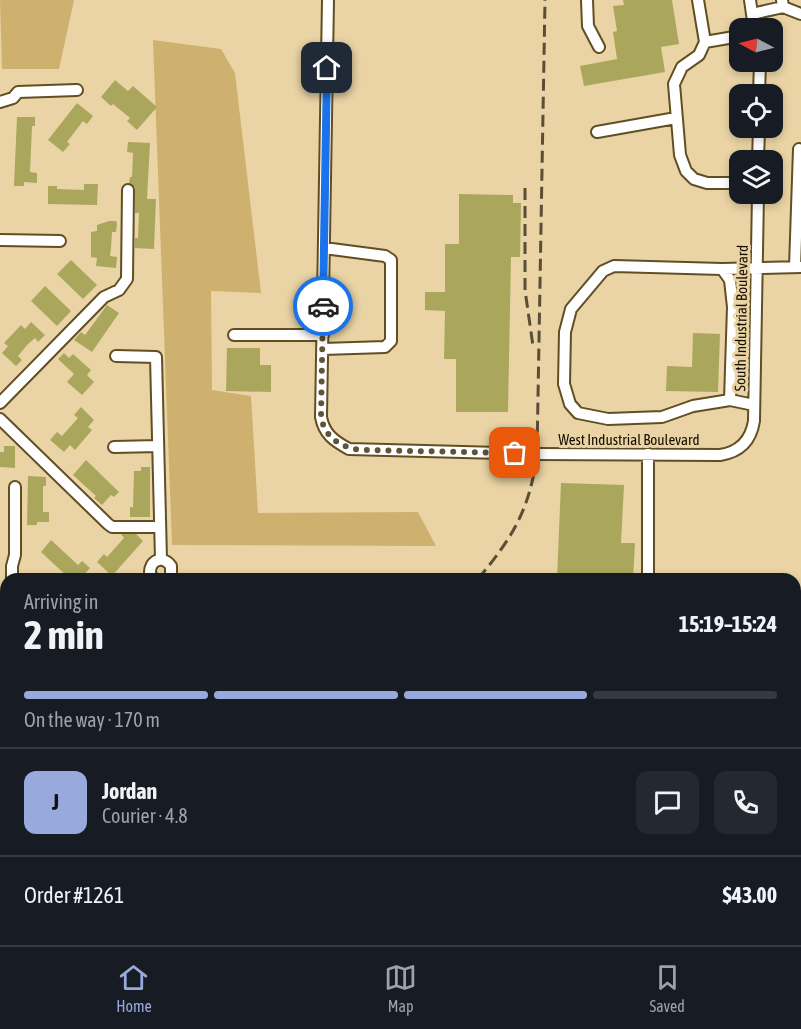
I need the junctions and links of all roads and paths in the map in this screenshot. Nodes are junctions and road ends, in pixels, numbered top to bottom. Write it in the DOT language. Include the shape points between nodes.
graph roads {
  1 [pos="328,0"];
  2 [pos="587,0"];
  3 [pos="698,0"];
  4 [pos="750,0"];
  5 [pos="782,3"];
  6 [pos="752,14"];
  7 [pos="801,14"];
  8 [pos="753,18"];
  9 [pos="729,38"];
  10 [pos="705,42"];
  11 [pos="599,47"];
  12 [pos="77,90"];
  13 [pos="3,102"];
  14 [pos="676,118"];
  15 [pos="597,132"];
  16 [pos="799,149"];
  17 [pos="729,183"];
  18 [pos="128,190"];
  19 [pos="758,204"];
  20 [pos="0,240"];
  21 [pos="60,241"];
  22 [pos="324,248"];
  23 [pos="756,267"];
  24 [pos="798,267"];
  25 [pos="722,268"];
  26 [pos="234,335"];
  27 [pos="323,335"];
  28 [pos="322,349"];
  29 [pos="116,356"];
  30 [pos="730,400"];
  31 [pos="0,403"];
  32 [pos="754,405"];
  33 [pos="0,419"];
  34 [pos="747,441"];
  35 [pos="158,446"];
  36 [pos="114,447"];
  37 [pos="648,454"];
  38 [pos="15,487"];
  39 [pos="158,527"];
  40 [pos="161,560"];
  41 [pos="13,573"];
  42 [pos="150,573"];
  43 [pos="171,573"];
  44 [pos="648,573"];
  1 -- 22 [label="street"];
  2 -- 11 [label="street" via="588,26"];
  3 -- 10 [label="street"];
  4 -- 6 [label="street"];
  5 -- 6 [label="street"];
  5 -- 7 [label="street"];
  6 -- 8 [label="street"];
  9 -- 10 [label="street"];
  10 -- 14 [label="street" via="699,55 682,67 674,84"];
  12 -- 13 [label="street" via="18,92"];
  14 -- 15 [label="street"];
  14 -- 17 [label="street" via="686,171 707,183"];
  16 -- 24 [label="street"];
  18 -- 31 [label="street" via="127,279 119,290 104,297"];
  19 -- 23 [label="street, South Industrial Boulevard"];
  20 -- 21 [label="street"];
  22 -- 27 [label="street"];
  22 -- 28 [label="street" via="385,255 391,260 391,341 385,347"];
  23 -- 24 [label="street"];
  23 -- 25 [label="street"];
  23 -- 32 [label="street, South Industrial Boulevard"];
  25 -- 30 [label="street" via="730,280 733,307"];
  25 -- 30 [label="street" via="614,266 603,271 571,309 565,332 564,384 570,404 578,412 608,419 662,417 693,406"];
  26 -- 27 [label="street"];
  27 -- 28 [label="street"];
  28 -- 37 [label="street, West Industrial Boulevard" via="321,417 325,431 349,449"];
  29 -- 35 [label="street" via="156,357"];
  30 -- 32 [label="street"];
  32 -- 34 [label="street, South Industrial Boulevard" via="753,431"];
  33 -- 39 [label="street" via="112,527"];
  34 -- 37 [label="street, West Industrial Boulevard" via="730,454"];
  35 -- 36 [label="street"];
  35 -- 39 [label="street"];
  37 -- 44 [label="street"];
  38 -- 41 [label="street"];
  39 -- 40 [label="street"];
  40 -- 42 [label="street" via="155,561"];
  40 -- 43 [label="street" via="168,562"];
}
